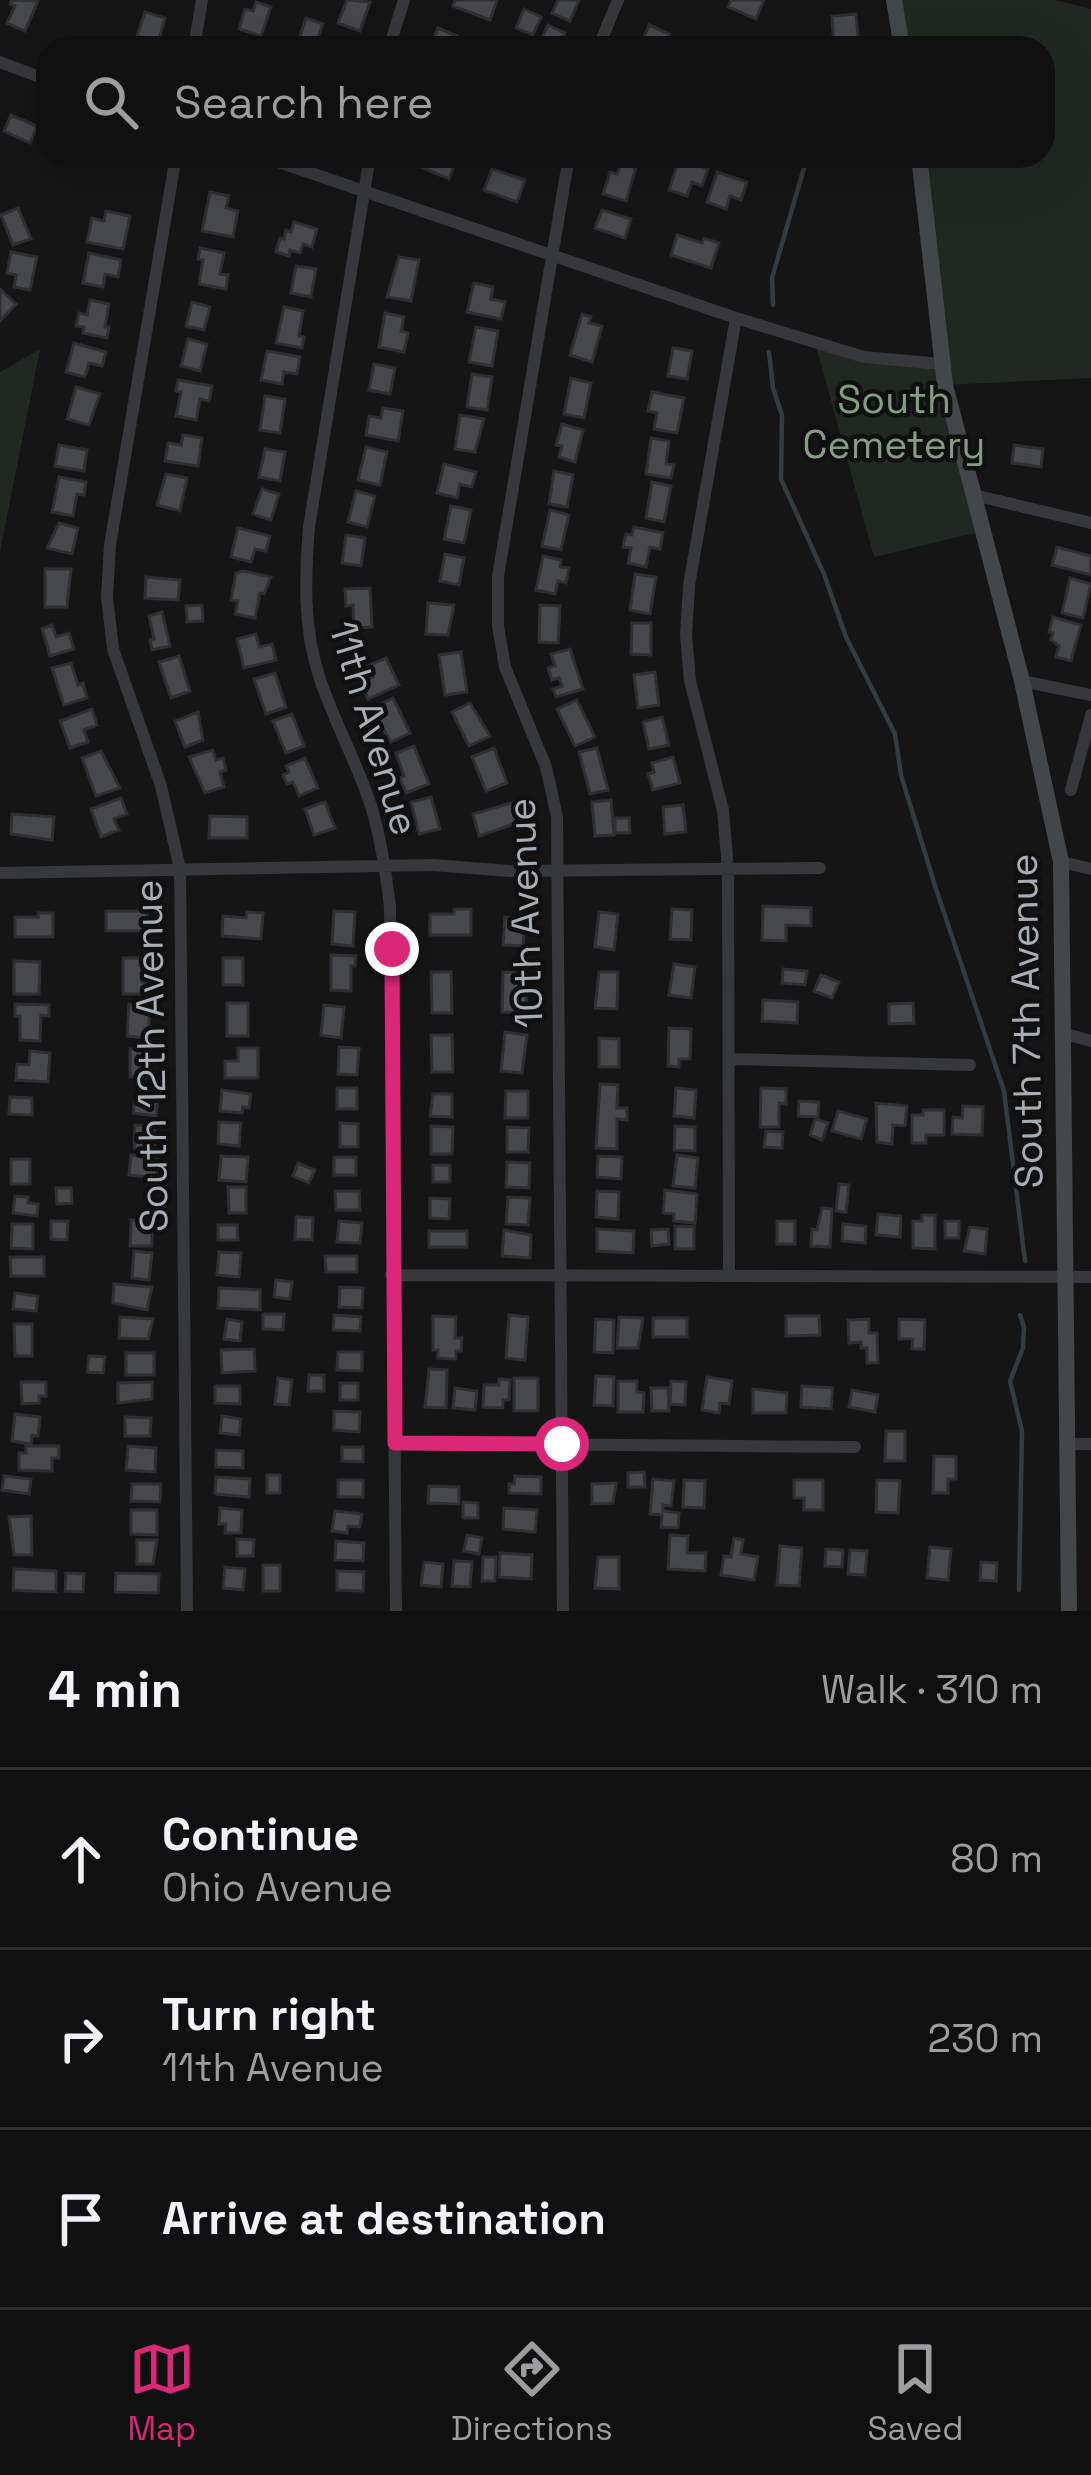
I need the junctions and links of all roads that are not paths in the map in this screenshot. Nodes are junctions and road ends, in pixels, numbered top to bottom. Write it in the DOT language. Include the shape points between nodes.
graph roads {
  1 [pos="202,0"];
  2 [pos="404,0"];
  3 [pos="618,0"];
  4 [pos="894,0"];
  5 [pos="196,36"];
  6 [pos="393,36"];
  7 [pos="603,36"];
  8 [pos="900,36"];
  9 [pos="0,62"];
  10 [pos="36,76"];
  11 [pos="174,168"];
  12 [pos="294,168"];
  13 [pos="368,168"];
  14 [pos="567,168"];
  15 [pos="920,168"];
  16 [pos="364,193"];
  17 [pos="550,256"];
  18 [pos="736,318"];
  19 [pos="941,364"];
  20 [pos="974,495"];
  21 [pos="1091,523"];
  22 [pos="1022,681"];
  23 [pos="1091,694"];
  24 [pos="1091,715"];
  25 [pos="1071,790"];
  26 [pos="1061,862"];
  27 [pos="386,866"];
  28 [pos="820,868"];
  29 [pos="180,869"];
  30 [pos="728,869"];
  31 [pos="1091,869"];
  32 [pos="560,870"];
  33 [pos="0,872"];
  34 [pos="1063,1033"];
  35 [pos="1091,1041"];
  36 [pos="729,1058"];
  37 [pos="970,1065"];
  38 [pos="392,1275"];
  39 [pos="561,1276"];
  40 [pos="729,1276"];
  41 [pos="1091,1277"];
  42 [pos="1065,1278"];
  43 [pos="395,1443"];
  44 [pos="562,1444"];
  45 [pos="1066,1444"];
  46 [pos="1091,1444"];
  47 [pos="855,1447"];
  48 [pos="188,1611"];
  49 [pos="396,1611"];
  50 [pos="562,1611"];
  51 [pos="1069,1611"];
  1 -- 5 [label="street"];
  2 -- 6 [label="street"];
  3 -- 7 [label="street"];
  4 -- 8 [label="street"];
  9 -- 10 [label="street"];
  11 -- 29 [label="street, South 12th Avenue" via="106,597 113,649 161,786"];
  12 -- 16 [label="street"];
  13 -- 16 [label="street, 11th Avenue"];
  14 -- 17 [label="street, 10th Avenue"];
  15 -- 19 [label="street, South 7th Avenue"];
  16 -- 17 [label="street"];
  16 -- 27 [label="street, 11th Avenue" via="305,579 318,674 371,805"];
  17 -- 18 [label="street"];
  17 -- 32 [label="street, 10th Avenue" via="498,576 498,626 510,683 546,766"];
  18 -- 19 [label="street" via="864,357"];
  18 -- 30 [label="street" via="686,635"];
  19 -- 20 [label="street, South 7th Avenue"];
  20 -- 21 [label="street"];
  20 -- 22 [label="street, South 7th Avenue"];
  22 -- 23 [label="street"];
  22 -- 26 [label="street, South 7th Avenue"];
  24 -- 25 [label="street"];
  26 -- 31 [label="street"];
  26 -- 34 [label="street, South 7th Avenue"];
  27 -- 29 [label="street"];
  27 -- 32 [label="street"];
  27 -- 38 [label="street, 11th Avenue"];
  28 -- 30 [label="street"];
  29 -- 33 [label="street"];
  29 -- 48 [label="street, South 12th Avenue"];
  30 -- 32 [label="street"];
  30 -- 36 [label="street"];
  32 -- 39 [label="street, 10th Avenue"];
  34 -- 35 [label="street"];
  34 -- 42 [label="street, South 7th Avenue"];
  36 -- 37 [label="street"];
  36 -- 40 [label="street"];
  38 -- 39 [label="street"];
  38 -- 43 [label="street, 11th Avenue"];
  39 -- 40 [label="street"];
  39 -- 44 [label="street, 10th Avenue"];
  40 -- 42 [label="street"];
  41 -- 42 [label="street"];
  42 -- 45 [label="street, South 7th Avenue"];
  43 -- 44 [label="street"];
  43 -- 49 [label="street, 11th Avenue"];
  44 -- 47 [label="street"];
  44 -- 50 [label="street, 10th Avenue"];
  45 -- 46 [label="street"];
  45 -- 51 [label="street, South 7th Avenue"];
}
